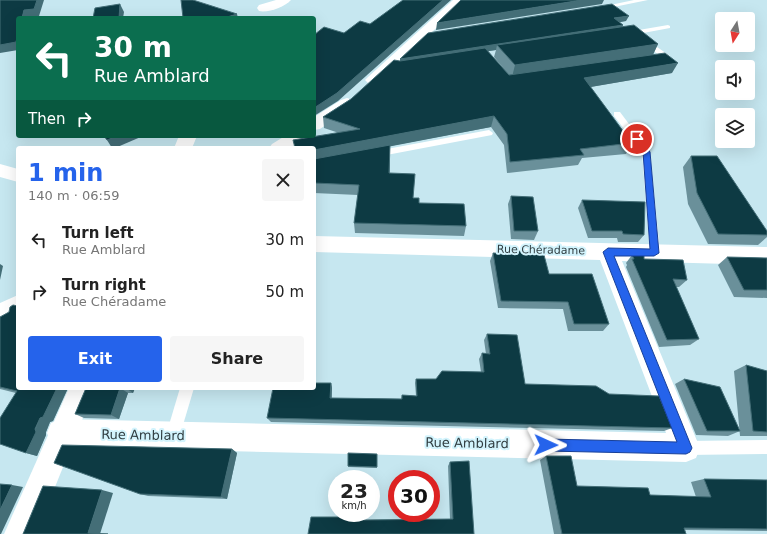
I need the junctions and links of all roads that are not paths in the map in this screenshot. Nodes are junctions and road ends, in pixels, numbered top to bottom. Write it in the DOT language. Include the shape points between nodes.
graph roads {
  1 [pos="285,0"];
  2 [pos="460,0"];
  3 [pos="645,0"];
  4 [pos="263,4"];
  5 [pos="591,9"];
  6 [pos="255,16"];
  7 [pos="668,27"];
  8 [pos="634,33"];
  9 [pos="618,35"];
  10 [pos="651,61"];
  11 [pos="617,114"];
  12 [pos="316,124"];
  13 [pos="489,133"];
  14 [pos="294,138"];
  15 [pos="281,146"];
  16 [pos="367,155"];
  17 [pos="0,170"];
  18 [pos="16,175"];
  19 [pos="316,244"];
  20 [pos="608,252"];
  21 [pos="654,253"];
  22 [pos="767,256"];
  23 [pos="16,306"];
  24 [pos="0,315"];
  25 [pos="81,390"];
  26 [pos="186,390"];
  27 [pos="61,434"];
  28 [pos="173,436"];
  29 [pos="767,447"];
  30 [pos="686,448"];
  31 [pos="20,534"];
  1 -- 4 [label="street" via="280,3"];
  2 -- 12 [label="street" via="394,67"];
  3 -- 5 [label="lane"];
  4 -- 6 [label="street"];
  7 -- 8 [label="lane"];
  8 -- 9 [label="lane"];
  8 -- 10 [label="lane" via="667,58"];
  11 -- 21 [label="lane" via="646,152"];
  13 -- 16 [label="lane"];
  14 -- 15 [label="street"];
  17 -- 18 [label="street"];
  19 -- 20 [label="street, Rue Chéradame"];
  20 -- 21 [label="street, Rue Chéradame"];
  20 -- 30 [label="street"];
  21 -- 22 [label="street, Rue Chéradame"];
  23 -- 24 [label="street"];
  25 -- 27 [label="street"];
  26 -- 28 [label="lane"];
  27 -- 28 [label="street, Rue Amblard"];
  27 -- 31 [label="street"];
  28 -- 30 [label="street, Rue Amblard"];
  29 -- 30 [label="lane"];
}
